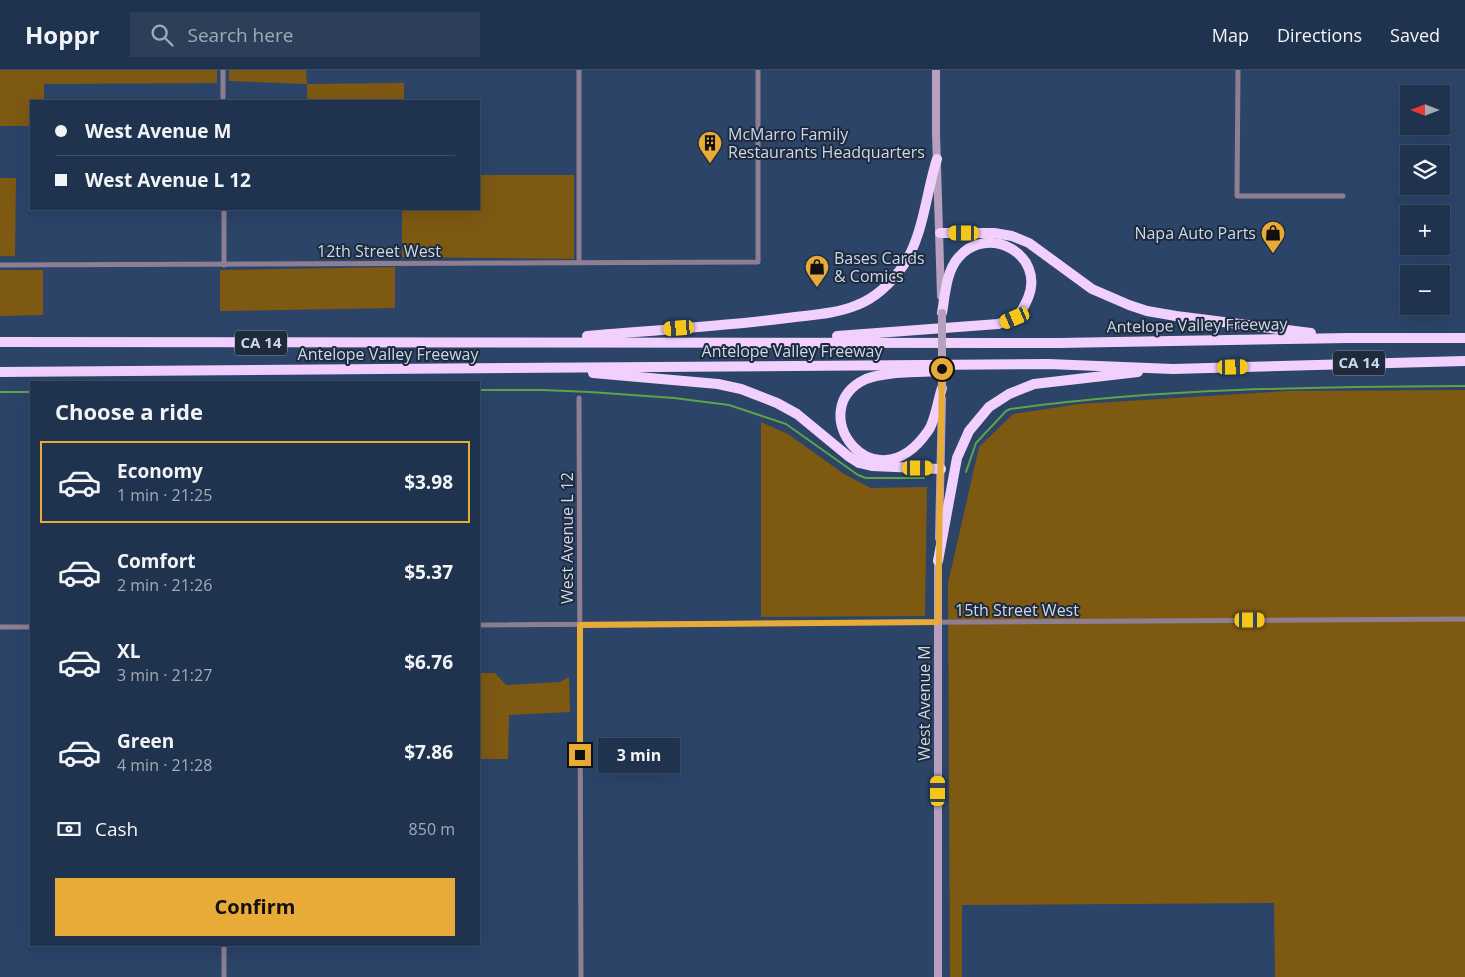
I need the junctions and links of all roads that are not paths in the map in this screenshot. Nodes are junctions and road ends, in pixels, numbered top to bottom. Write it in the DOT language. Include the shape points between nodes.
graph roads {
  1 [pos="223,70"];
  2 [pos="579,70"];
  3 [pos="758,70"];
  4 [pos="936,70"];
  5 [pos="1238,70"];
  6 [pos="223,100"];
  7 [pos="937,159"];
  8 [pos="1343,196"];
  9 [pos="224,210"];
  10 [pos="940,233"];
  11 [pos="579,262"];
  12 [pos="0,265"];
  13 [pos="224,265"];
  14 [pos="942,313"];
  15 [pos="1349,338"];
  16 [pos="1465,338"];
  17 [pos="0,342"];
  18 [pos="522,342"];
  19 [pos="754,342"];
  20 [pos="1465,361"];
  21 [pos="1048,364"];
  22 [pos="575,368"];
  23 [pos="1173,368"];
  24 [pos="0,372"];
  25 [pos="942,388"];
  26 [pos="579,398"];
  27 [pos="941,469"];
  28 [pos="938,561"];
  29 [pos="1465,619"];
  30 [pos="938,622"];
  31 [pos="480,625"];
  32 [pos="580,625"];
  33 [pos="0,627"];
  34 [pos="30,627"];
  35 [pos="224,946"];
  36 [pos="224,977"];
  37 [pos="581,977"];
  38 [pos="938,977"];
  1 -- 6 [label="street"];
  2 -- 11 [label="street"];
  3 -- 11 [label="street, 12th Street West" via="758,262"];
  4 -- 7 [label="main road, West Avenue M"];
  5 -- 8 [label="street" via="1237,196"];
  7 -- 10 [label="main road, West Avenue M"];
  7 -- 18 [label="highway" via="919,230 906,261 880,292 858,305 752,323"];
  9 -- 13 [label="street"];
  10 -- 14 [label="main road, West Avenue M"];
  10 -- 15 [label="highway" via="1012,236 1029,243 1092,289 1147,311"];
  11 -- 13 [label="street, 12th Street West"];
  12 -- 13 [label="street, 12th Street West"];
  14 -- 19 [label="highway" via="951,270 967,249 994,242 1019,253 1029,268 1031,290 1025,306 1015,318 998,324"];
  14 -- 25 [label="main road, West Avenue M, bridge"];
  15 -- 16 [label="highway, Antelope Valley Freeway / CA 14"];
  15 -- 19 [label="highway, Antelope Valley Freeway / CA 14" via="1059,343"];
  17 -- 18 [label="highway, Antelope Valley Freeway / CA 14"];
  18 -- 19 [label="highway, Antelope Valley Freeway / CA 14"];
  20 -- 23 [label="highway, Antelope Valley Freeway / CA 14"];
  21 -- 22 [label="highway, Antelope Valley Freeway / CA 14"];
  21 -- 23 [label="highway, Antelope Valley Freeway / CA 14"];
  21 -- 25 [label="highway" via="868,378 850,391 843,404 841,424 847,440 859,453 877,460 904,454 929,430"];
  22 -- 24 [label="highway, Antelope Valley Freeway / CA 14"];
  22 -- 27 [label="highway" via="598,374 718,384 741,389 797,414 859,462 872,466"];
  23 -- 28 [label="highway" via="1034,384 1008,394 989,407 968,431 957,458"];
  25 -- 27 [label="main road, West Avenue M"];
  26 -- 32 [label="street, West Avenue L 12"];
  27 -- 28 [label="main road, West Avenue M"];
  28 -- 30 [label="main road, West Avenue M"];
  29 -- 30 [label="street, 15th Street West"];
  30 -- 32 [label="street, 15th Street West"];
  30 -- 38 [label="main road, West Avenue M"];
  31 -- 32 [label="street, 15th Street West"];
  32 -- 37 [label="street, West Avenue L 12"];
  33 -- 34 [label="street"];
  35 -- 36 [label="street"];
}
